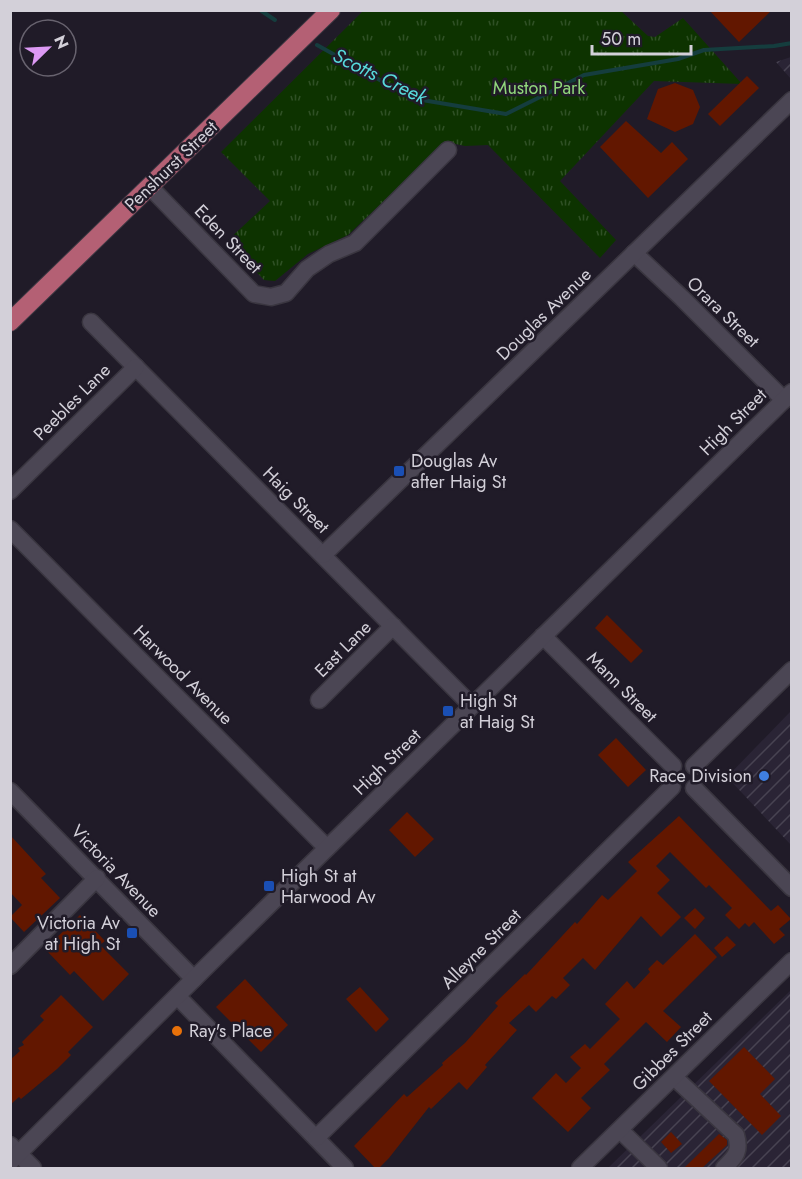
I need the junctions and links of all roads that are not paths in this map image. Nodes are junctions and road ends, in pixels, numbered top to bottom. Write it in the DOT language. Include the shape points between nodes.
graph roads {
  1 [pos="331,10"];
  2 [pos="792,100"];
  3 [pos="448,150"];
  4 [pos="150,187"];
  5 [pos="634,253"];
  6 [pos="10,322"];
  7 [pos="91,322"];
  8 [pos="136,367"];
  9 [pos="788,396"];
  10 [pos="10,491"];
  11 [pos="10,529"];
  12 [pos="323,555"];
  13 [pos="393,626"];
  14 [pos="543,636"];
  15 [pos="792,670"];
  16 [pos="319,700"];
  17 [pos="472,706"];
  18 [pos="673,766"];
  19 [pos="694,766"];
  20 [pos="672,787"];
  21 [pos="694,788"];
  22 [pos="10,791"];
  23 [pos="327,848"];
  24 [pos="97,878"];
  25 [pos="792,888"];
  26 [pos="792,961"];
  27 [pos="10,966"];
  28 [pos="194,979"];
  29 [pos="178,997"];
  30 [pos="674,1077"];
  31 [pos="620,1130"];
  32 [pos="316,1138"];
  33 [pos="13,1154"];
  34 [pos="33,1168"];
  35 [pos="345,1168"];
  36 [pos="580,1168"];
  37 [pos="659,1168"];
  38 [pos="724,1168"];
  1 -- 4 [label="main road, Penshurst Street"];
  2 -- 5 [label="street, Douglas Avenue"];
  3 -- 4 [label="street, Eden Street" via="355,243 329,254 286,293 271,297 254,294"];
  4 -- 6 [label="main road, Penshurst Street"];
  5 -- 9 [label="street, Orara Street"];
  5 -- 12 [label="street, Douglas Avenue"];
  7 -- 8 [label="street, Haig Street"];
  8 -- 10 [label="street, Peebles Lane"];
  8 -- 12 [label="street, Haig Street"];
  9 -- 14 [label="street, High Street"];
  11 -- 23 [label="street, Harwood Avenue"];
  12 -- 13 [label="street, Haig Street"];
  13 -- 16 [label="street, East Lane"];
  13 -- 17 [label="street, Haig Street"];
  14 -- 17 [label="street, High Street"];
  14 -- 18 [label="street, Mann Street"];
  15 -- 19 [label="street"];
  17 -- 23 [label="street, High Street"];
  18 -- 19 [label="street" via="681,761"];
  18 -- 20 [label="street" via="668,774"];
  19 -- 21 [label="street" via="699,774"];
  20 -- 21 [label="street" via="686,792"];
  20 -- 32 [label="street, Alleyne Street"];
  21 -- 25 [label="street"];
  22 -- 24 [label="street, Victoria Avenue"];
  23 -- 28 [label="street, High Street"];
  24 -- 27 [label="street"];
  24 -- 28 [label="street, Victoria Avenue"];
  26 -- 30 [label="street, Gibbes Street"];
  28 -- 29 [label="street, High Street"];
  29 -- 32 [label="street"];
  29 -- 33 [label="street, High Street"];
  30 -- 31 [label="street, Gibbes Street"];
  30 -- 38 [label="street" via="736,1135 738,1154"];
  31 -- 36 [label="street, Gibbes Street"];
  31 -- 37 [label="street"];
  32 -- 35 [label="street"];
  33 -- 34 [label="street"];
}
